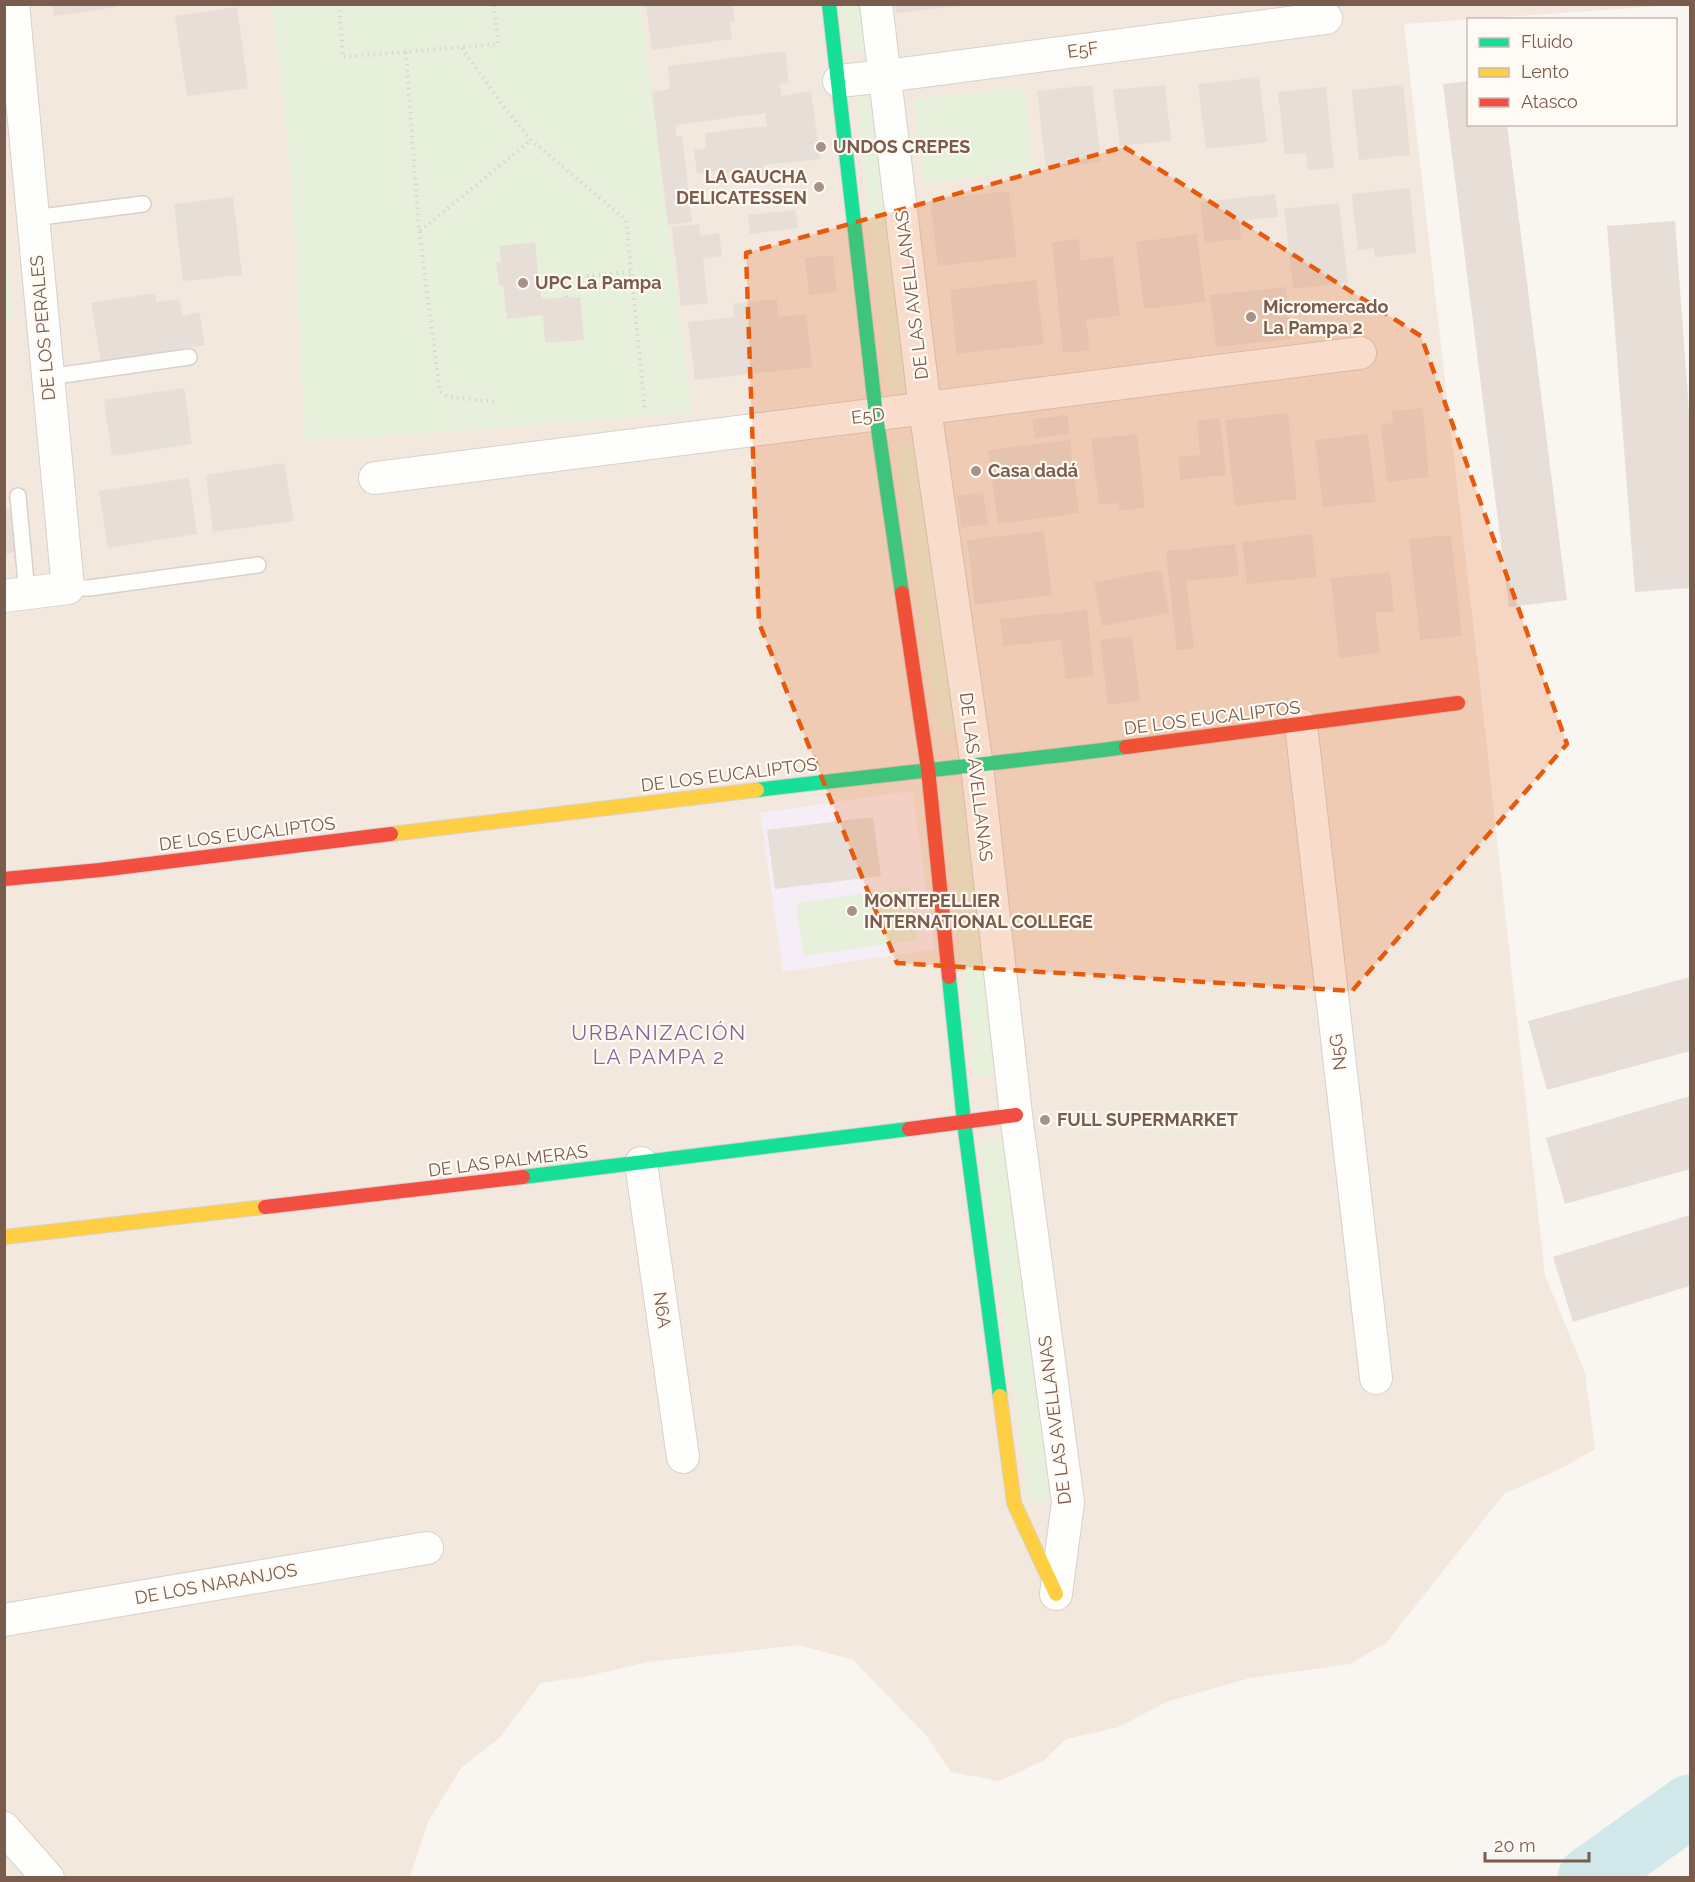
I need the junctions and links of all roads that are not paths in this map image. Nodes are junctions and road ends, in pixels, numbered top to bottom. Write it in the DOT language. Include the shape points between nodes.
graph roads {
  1 [pos="829,4"];
  2 [pos="876,4"];
  3 [pos="10,10"];
  4 [pos="1326,18"];
  5 [pos="886,76"];
  6 [pos="839,81"];
  7 [pos="13,101"];
  8 [pos="143,204"];
  9 [pos="33,218"];
  10 [pos="1360,353"];
  11 [pos="189,357"];
  12 [pos="48,377"];
  13 [pos="925,409"];
  14 [pos="876,415"];
  15 [pos="375,478"];
  16 [pos="18,496"];
  17 [pos="258,565"];
  18 [pos="68,588"];
  19 [pos="16,595"];
  20 [pos="1458,703"];
  21 [pos="1301,725"];
  22 [pos="977,766"];
  23 [pos="928,770"];
  24 [pos="4,879"];
  25 [pos="1016,1115"];
  26 [pos="964,1122"];
  27 [pos="641,1163"];
  28 [pos="4,1237"];
  29 [pos="1376,1378"];
  30 [pos="683,1457"];
  31 [pos="427,1548"];
  32 [pos="1056,1594"];
  33 [pos="4,1620"];
  34 [pos="4,1828"];
  35 [pos="48,1878"];
  1 -- 6 [label="street, DE LAS AVELLANAS"];
  2 -- 5 [label="street, DE LAS AVELLANAS"];
  3 -- 7 [label="street, DE LOS PERALES"];
  4 -- 5 [label="street, E5F"];
  5 -- 6 [label="street, E5F"];
  5 -- 13 [label="street, DE LAS AVELLANAS"];
  6 -- 14 [label="street, DE LAS AVELLANAS"];
  7 -- 9 [label="street, DE LOS PERALES"];
  8 -- 9 [label="lane"];
  9 -- 12 [label="street, DE LOS PERALES"];
  10 -- 13 [label="street, E5D"];
  11 -- 12 [label="lane"];
  12 -- 18 [label="street, DE LOS PERALES"];
  13 -- 14 [label="street, E5D"];
  13 -- 22 [label="street, DE LAS AVELLANAS"];
  14 -- 15 [label="street, E5D"];
  14 -- 23 [label="street, DE LAS AVELLANAS"];
  16 -- 19 [label="lane"];
  17 -- 18 [label="lane"];
  18 -- 19 [label="street"];
  20 -- 21 [label="street, DE LOS EUCALIPTOS"];
  21 -- 22 [label="street, DE LOS EUCALIPTOS"];
  21 -- 29 [label="street, N5G"];
  22 -- 23 [label="street, DE LOS EUCALIPTOS"];
  22 -- 25 [label="street, DE LAS AVELLANAS"];
  23 -- 24 [label="street, DE LOS EUCALIPTOS"];
  23 -- 26 [label="street, DE LAS AVELLANAS"];
  25 -- 26 [label="street, DE LAS PALMERAS"];
  25 -- 32 [label="street, DE LAS AVELLANAS" via="1068,1502"];
  26 -- 27 [label="street, DE LAS PALMERAS"];
  26 -- 32 [label="street, DE LAS AVELLANAS" via="1014,1503"];
  27 -- 28 [label="street, DE LAS PALMERAS"];
  27 -- 30 [label="street, N6A"];
  31 -- 33 [label="street, DE LOS NARANJOS"];
  34 -- 35 [label="street"];
}
